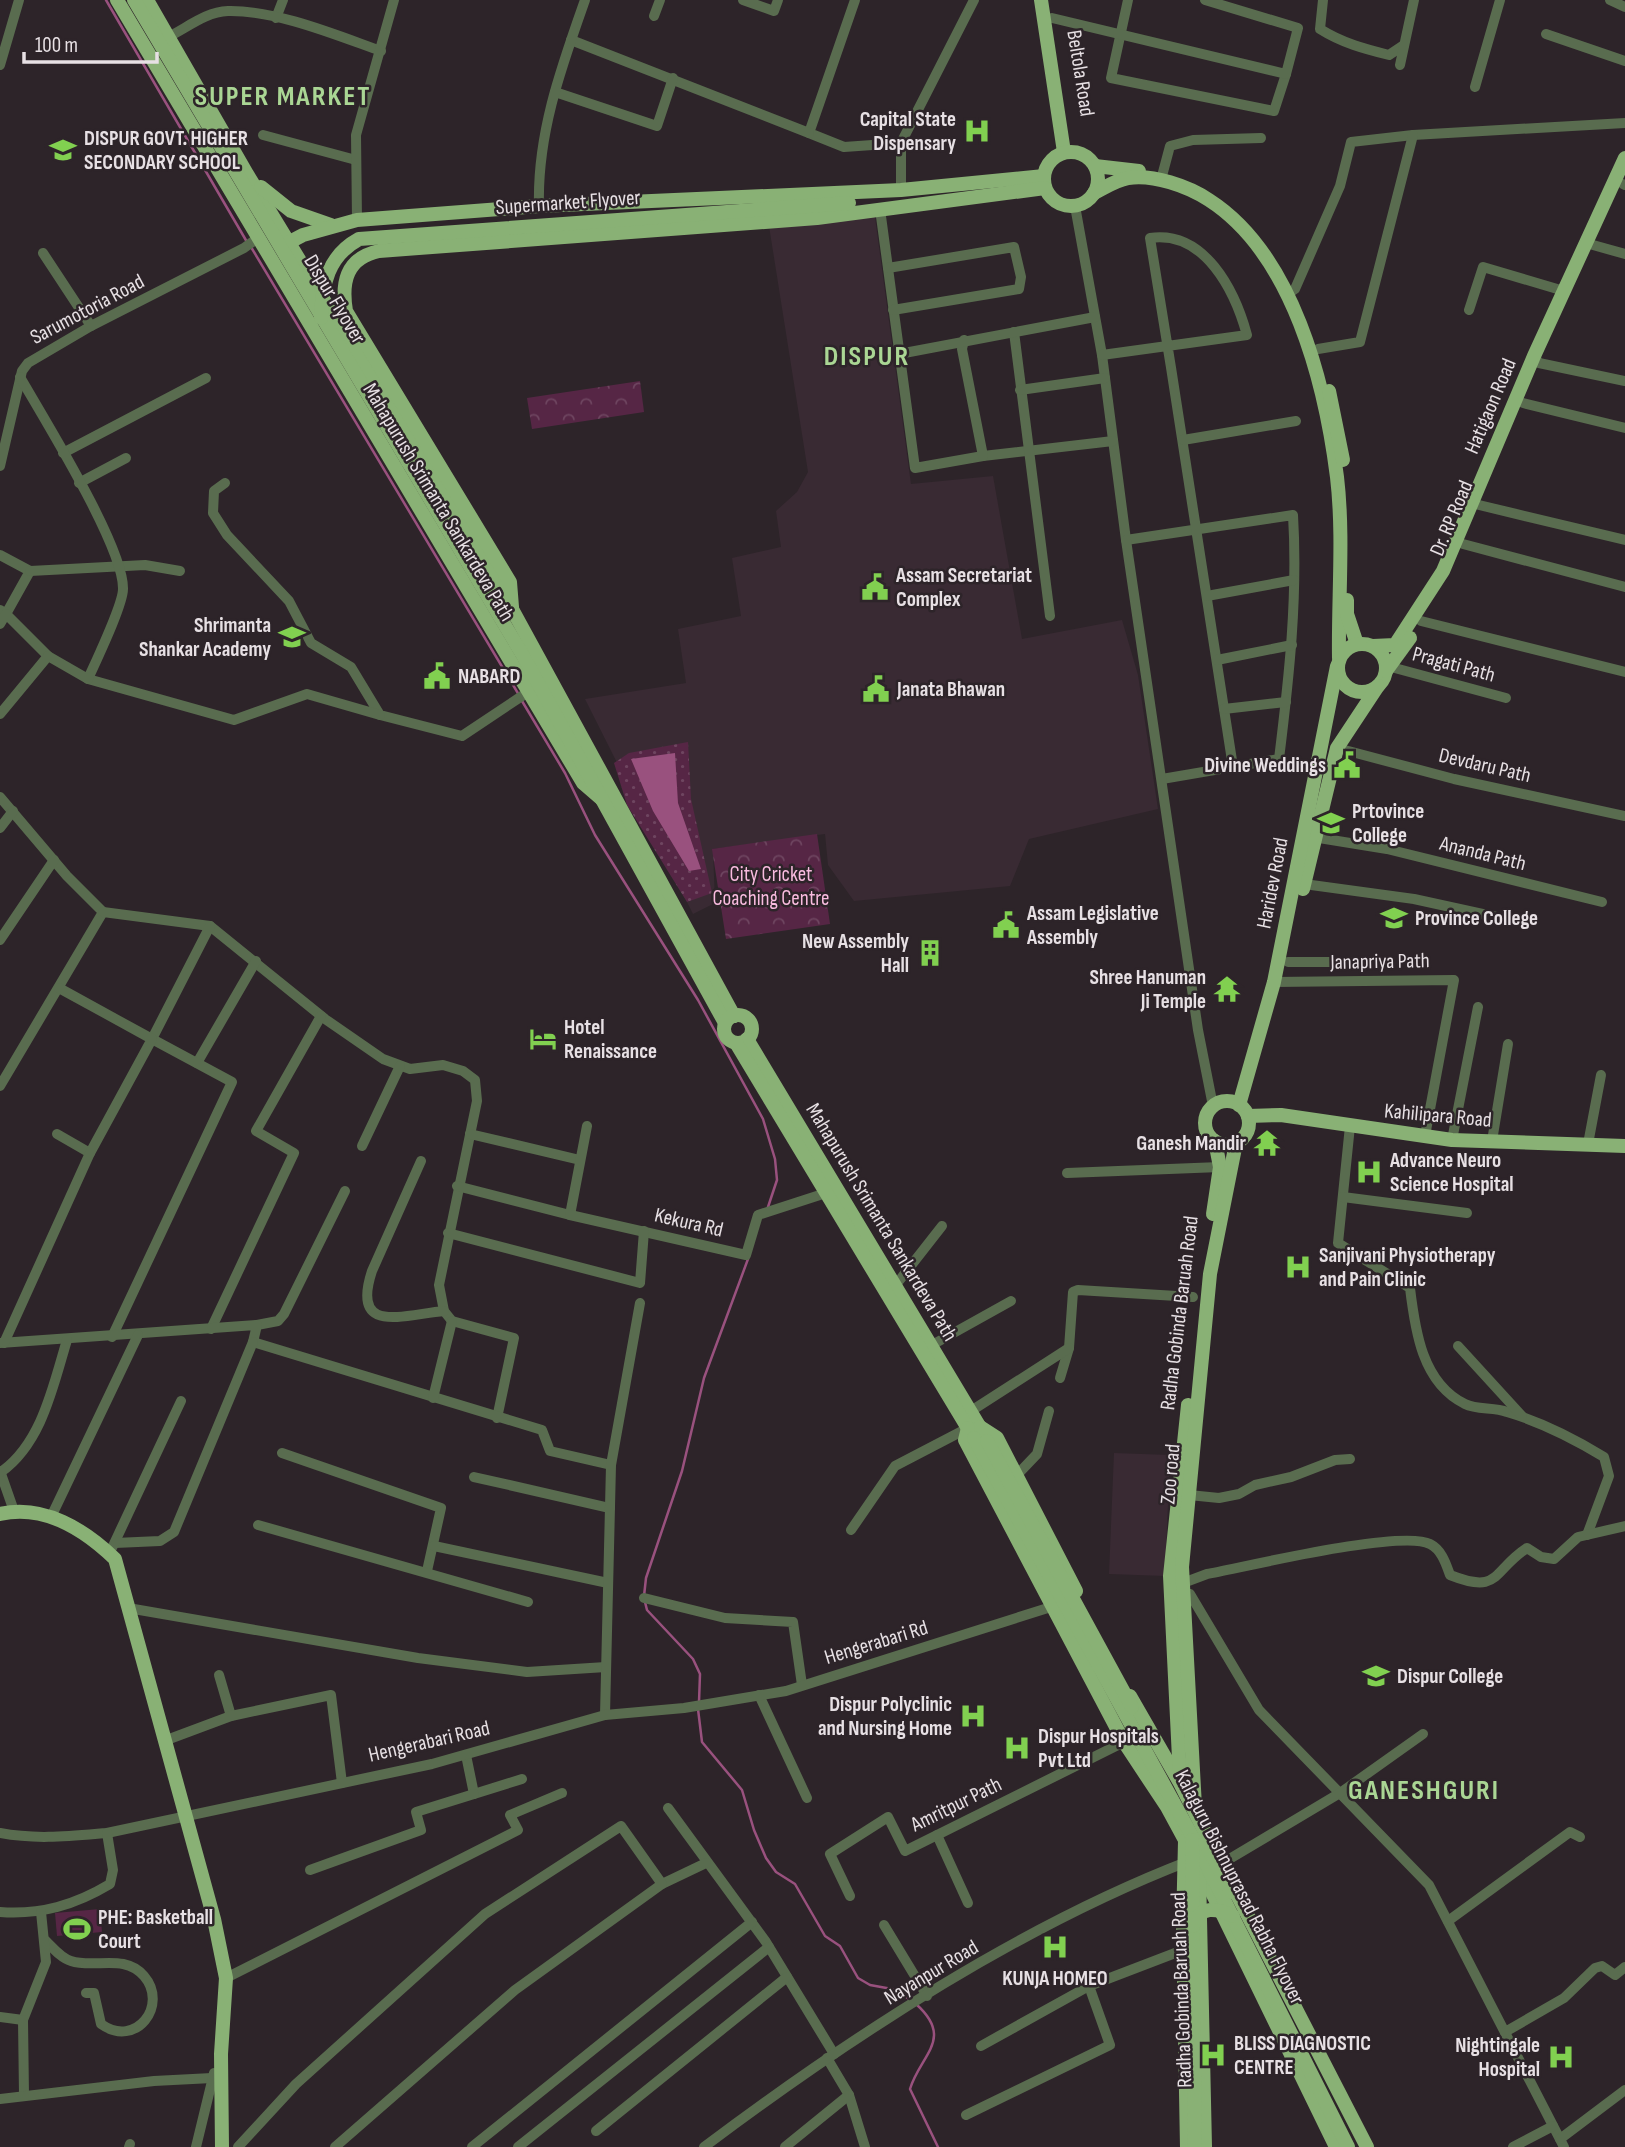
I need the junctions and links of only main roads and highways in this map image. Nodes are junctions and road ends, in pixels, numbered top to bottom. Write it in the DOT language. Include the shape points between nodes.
graph roads {
  1 [pos="117,0"];
  2 [pos="134,0"];
  3 [pos="146,0"];
  4 [pos="1041,0"];
  5 [pos="1049,0"];
  6 [pos="1068,152"];
  7 [pos="1625,158"];
  8 [pos="239,159"];
  9 [pos="1095,166"];
  10 [pos="219,172"];
  11 [pos="247,174"];
  12 [pos="1044,182"];
  13 [pos="1624,183"];
  14 [pos="871,191"];
  15 [pos="1094,193"];
  16 [pos="331,225"];
  17 [pos="289,242"];
  18 [pos="268,253"];
  19 [pos="1291,292"];
  20 [pos="321,318"];
  21 [pos="341,326"];
  22 [pos="319,340"];
  23 [pos="1536,360"];
  24 [pos="397,396"];
  25 [pos="395,415"];
  26 [pos="512,609"];
  27 [pos="1357,644"];
  28 [pos="1373,646"];
  29 [pos="1338,662"];
  30 [pos="1388,669"];
  31 [pos="1378,686"];
  32 [pos="605,802"];
  33 [pos="1279,982"];
  34 [pos="730,1020"];
  35 [pos="742,1041"];
  36 [pos="1244,1110"];
  37 [pos="1215,1141"];
  38 [pos="1236,1143"];
  39 [pos="1625,1146"];
  40 [pos="977,1434"];
  41 [pos="7,1512"];
  42 [pos="1178,1745"];
  43 [pos="1159,1746"];
  44 [pos="1180,1783"];
  45 [pos="1167,1807"];
  46 [pos="1195,1812"];
  47 [pos="1190,1835"];
  48 [pos="1192,1862"];
  49 [pos="1231,1922"];
  50 [pos="1257,1928"];
  51 [pos="1196,1931"];
  52 [pos="1236,1942"];
  53 [pos="222,2147"];
  54 [pos="1187,2147"];
  55 [pos="1195,2147"];
  56 [pos="1205,2147"];
  57 [pos="1336,2147"];
  58 [pos="1348,2147"];
  59 [pos="1357,2147"];
  60 [pos="1367,2147"];
  1 -- 10 [label="main road, Mahapurush Srimanta Sankardeva Path"];
  2 -- 20 [label="main road, Dispur Flyover, bridge"];
  3 -- 8 [label="main road, Mahapurush Srimanta Sankardeva Path"];
  4 -- 6 [label="main road"];
  5 -- 6 [label="main road, Beltola Road"];
  6 -- 9 [label="main road"];
  6 -- 12 [label="main road" via="1050,161"];
  7 -- 23 [label="main road, Hatigaon Road"];
  8 -- 10 [label="main road"];
  8 -- 11 [label="main road, Mahapurush Srimanta Sankardeva Path"];
  9 -- 15 [label="main road" via="1098,180"];
  9 -- 19 [label="main road" via="1202,186 1232,205 1264,236"];
  10 -- 18 [label="main road, Mahapurush Srimanta Sankardeva Path" via="252,242"];
  11 -- 16 [label="main road" via="285,207"];
  11 -- 17 [label="main road, Mahapurush Srimanta Sankardeva Path"];
  12 -- 14 [label="main road"];
  12 -- 15 [label="main road" via="1057,202 1075,206"];
  12 -- 24 [label="main road" via="806,219 368,253 351,265 347,274 346,311"];
  13 -- 23 [label="main road, Dr. RP Road"];
  14 -- 16 [label="main road" via="539,206"];
  14 -- 20 [label="main road, Supermarket Flyover, bridge" via="849,202 359,239 330,265"];
  15 -- 19 [label="main road" via="1130,177 1198,192 1228,212 1256,240"];
  16 -- 17 [label="main road"];
  17 -- 18 [label="main road"];
  17 -- 21 [label="main road, Mahapurush Srimanta Sankardeva Path"];
  18 -- 22 [label="main road, Mahapurush Srimanta Sankardeva Path"];
  19 -- 27 [label="main road" via="1318,349 1345,473 1347,614"];
  19 -- 29 [label="main road, Haridev Road" via="1315,370 1337,477"];
  20 -- 32 [label="main road, Dispur Flyover, bridge"];
  21 -- 22 [label="main road" via="329,327"];
  21 -- 25 [label="main road, Mahapurush Srimanta Sankardeva Path"];
  22 -- 32 [label="main road, Mahapurush Srimanta Sankardeva Path" via="523,696 583,783"];
  23 -- 28 [label="main road, Hatigaon Road" via="1443,571 1395,645"];
  23 -- 30 [label="main road, Dr. RP Road" via="1523,403 1447,581"];
  24 -- 25 [label="main road"];
  24 -- 26 [label="main road" via="510,582"];
  25 -- 26 [label="main road, Mahapurush Srimanta Sankardeva Path"];
  26 -- 34 [label="main road, Mahapurush Srimanta Sankardeva Path"];
  27 -- 28 [label="main road"];
  27 -- 29 [label="main road" via="1343,652"];
  28 -- 30 [label="main road" via="1384,656"];
  29 -- 31 [label="main road" via="1342,682 1348,687 1363,692"];
  29 -- 33 [label="main road, Haridev Road"];
  30 -- 31 [label="main road"];
  31 -- 33 [label="main road, Haridev Road" via="1338,748"];
  32 -- 34 [label="main road, Mahapurush Srimanta Sankardeva Path"];
  33 -- 36 [label="main road, Haridev Road"];
  34 -- 35 [label="main road" via="726,1037"];
  34 -- 35 [label="main road" via="741,1016 749,1020 752,1029"];
  35 -- 40 [label="main road, Mahapurush Srimanta Sankardeva Path" via="826,1194"];
  35 -- 40 [label="main road, Mahapurush Srimanta Sankardeva Path" via="932,1345 971,1411"];
  36 -- 37 [label="main road" via="1226,1101 1213,1106 1205,1125"];
  36 -- 38 [label="main road" via="1248,1131"];
  36 -- 39 [label="main road, Kahilipara Road" via="1452,1140"];
  37 -- 38 [label="main road"];
  37 -- 42 [label="main road, Radha Gobinda Baruah Road" via="1220,1167 1201,1287 1171,1551"];
  38 -- 46 [label="main road, Zoo road" via="1210,1274 1183,1588"];
  40 -- 43 [label="main road" via="997,1438 1108,1659"];
  40 -- 45 [label="main road" via="965,1440 1124,1742"];
  40 -- 47 [label="main road, Kalaguru Bishnuprasad Rabha Flyover, bridge"];
  40 -- 59 [label="main road, Kalaguru Bishnuprasad Rabha Flyover, bridge" via="1217,1862"];
  41 -- 53 [label="main road" via="51,1517 112,1548 214,1919 226,1978"];
  42 -- 43 [label="main road" via="1169,1749"];
  42 -- 44 [label="main road, Radha Gobinda Baruah Road"];
  43 -- 44 [label="main road"];
  44 -- 45 [label="main road"];
  44 -- 46 [label="main road"];
  45 -- 47 [label="main road"];
  46 -- 47 [label="main road"];
  46 -- 47 [label="main road"];
  47 -- 48 [label="main road, Radha Gobinda Baruah Road"];
  47 -- 48 [label="main road"];
  47 -- 49 [label="main road, Kalaguru Bishnuprasad Rabha Flyover, bridge"];
  47 -- 50 [label="main road" via="1221,1864"];
  47 -- 51 [label="main road, bridge"];
  48 -- 49 [label="main road"];
  48 -- 51 [label="main road, Radha Gobinda Baruah Road"];
  48 -- 54 [label="main road, Radha Gobinda Baruah Road" via="1183,1950"];
  49 -- 51 [label="main road, bridge" via="1218,1910 1206,1910 1196,1917"];
  49 -- 52 [label="main road"];
  49 -- 58 [label="main road, Kalaguru Bishnuprasad Rabha Flyover, bridge"];
  50 -- 52 [label="main road" via="1243,1928"];
  50 -- 60 [label="main road"];
  51 -- 55 [label="main road, bridge"];
  51 -- 56 [label="main road, Radha Gobinda Baruah Road"];
  52 -- 57 [label="main road"];
}
